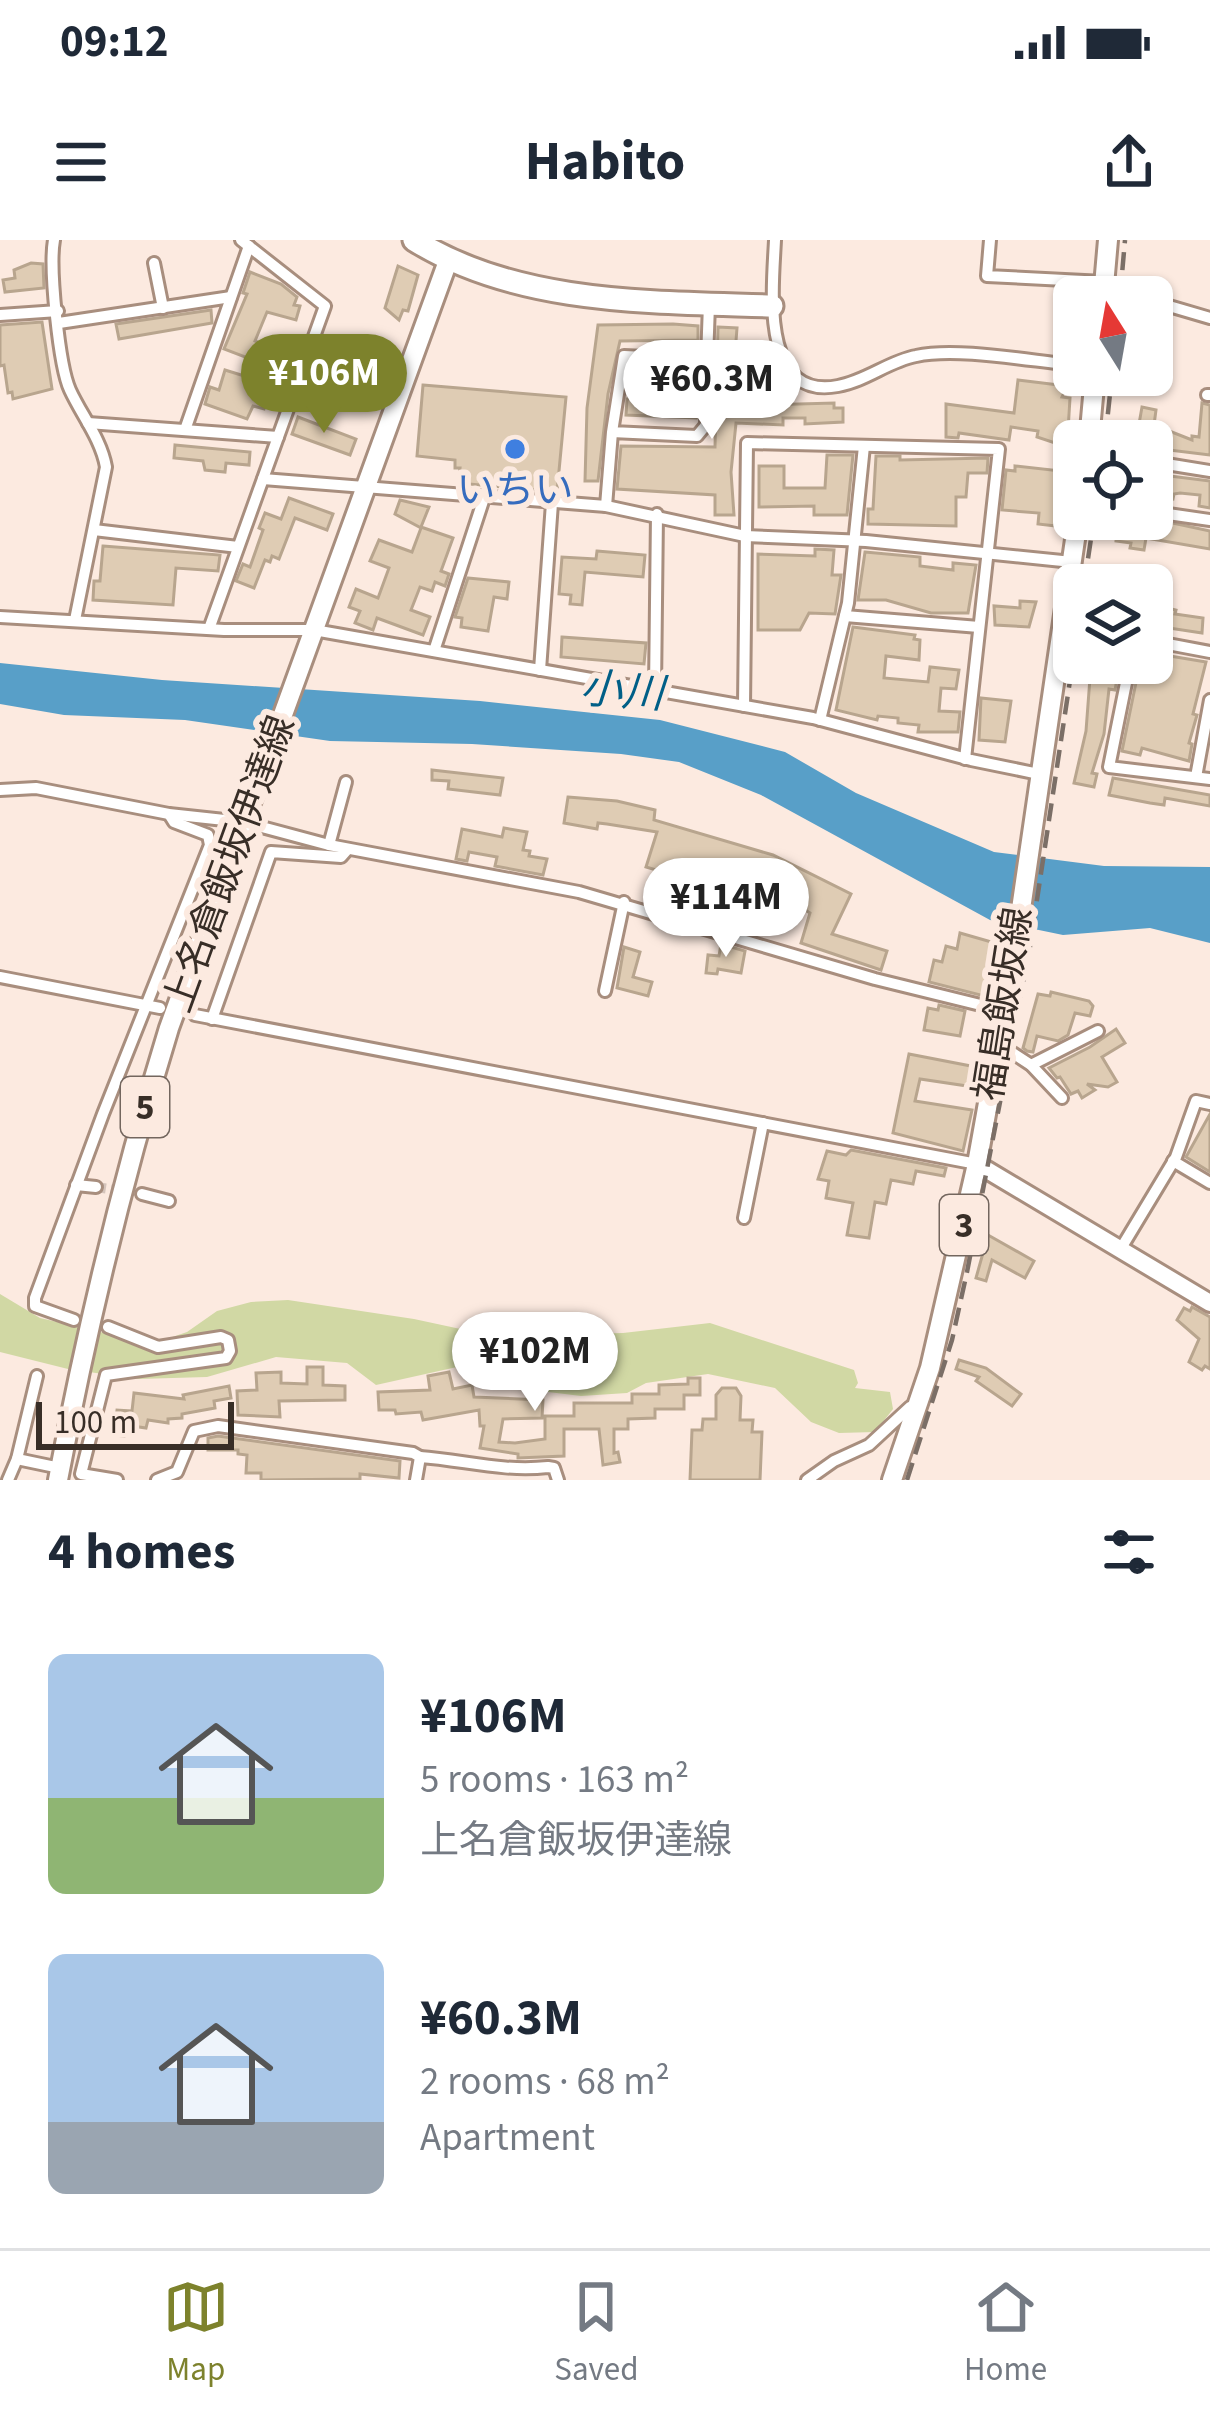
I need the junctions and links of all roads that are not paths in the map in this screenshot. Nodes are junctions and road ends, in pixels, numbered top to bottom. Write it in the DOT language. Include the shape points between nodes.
graph roads {
  1 [pos="54,240"];
  2 [pos="414,240"];
  3 [pos="775,240"];
  4 [pos="990,240"];
  5 [pos="1108,240"];
  6 [pos="245,243"];
  7 [pos="448,261"];
  8 [pos="154,263"];
  9 [pos="1105,276"];
  10 [pos="1053,283"];
  11 [pos="231,297"];
  12 [pos="709,304"];
  13 [pos="772,306"];
  14 [pos="1173,307"];
  15 [pos="163,308"];
  16 [pos="0,315"];
  17 [pos="58,317"];
  18 [pos="1210,318"];
  19 [pos="707,360"];
  20 [pos="1053,363"];
  21 [pos="88,423"];
  22 [pos="185,430"];
  23 [pos="611,432"];
  24 [pos="278,436"];
  25 [pos="864,446"];
  26 [pos="1173,466"];
  27 [pos="1210,471"];
  28 [pos="262,479"];
  29 [pos="366,487"];
  30 [pos="485,495"];
  31 [pos="552,503"];
  32 [pos="606,506"];
  33 [pos="657,514"];
  34 [pos="1173,515"];
  35 [pos="1210,520"];
  36 [pos="94,530"];
  37 [pos="746,536"];
  38 [pos="855,540"];
  39 [pos="1075,540"];
  40 [pos="238,547"];
  41 [pos="987,555"];
  42 [pos="1072,562"];
  43 [pos="845,616"];
  44 [pos="0,617"];
  45 [pos="75,620"];
  46 [pos="979,627"];
  47 [pos="208,629"];
  48 [pos="313,637"];
  49 [pos="1173,645"];
  50 [pos="434,651"];
  51 [pos="1210,652"];
  52 [pos="540,670"];
  53 [pos="1126,684"];
  54 [pos="656,690"];
  55 [pos="1210,700"];
  56 [pos="744,706"];
  57 [pos="820,720"];
  58 [pos="964,759"];
  59 [pos="1203,778"];
  60 [pos="1038,780"];
  61 [pos="346,782"];
  62 [pos="0,790"];
  63 [pos="169,814"];
  64 [pos="243,822"];
  65 [pos="329,845"];
  66 [pos="348,849"];
  67 [pos="624,902"];
  68 [pos="0,977"];
  69 [pos="605,991"];
  70 [pos="154,1007"];
  71 [pos="1005,1011"];
  72 [pos="195,1015"];
  73 [pos="212,1019"];
  74 [pos="1098,1031"];
  75 [pos="999,1044"];
  76 [pos="1031,1066"];
  77 [pos="1062,1098"];
  78 [pos="1210,1104"];
  79 [pos="763,1123"];
  80 [pos="1173,1161"];
  81 [pos="977,1165"];
  82 [pos="1210,1183"];
  83 [pos="76,1185"];
  84 [pos="95,1187"];
  85 [pos="142,1194"];
  86 [pos="169,1202"];
  87 [pos="744,1218"];
  88 [pos="1120,1250"];
  89 [pos="1210,1303"];
  90 [pos="74,1320"];
  91 [pos="108,1327"];
  92 [pos="37,1376"];
  93 [pos="916,1410"];
  94 [pos="420,1457"];
  95 [pos="17,1459"];
  96 [pos="59,1474"];
  97 [pos="8,1480"];
  98 [pos="117,1480"];
  99 [pos="159,1480"];
  100 [pos="416,1480"];
  101 [pos="559,1480"];
  102 [pos="807,1480"];
  103 [pos="892,1480"];
  1 -- 17 [label="street"];
  2 -- 7 [label="highway"];
  3 -- 13 [label="street"];
  4 -- 10 [label="street" via="987,275"];
  5 -- 9 [label="main road"];
  6 -- 11 [label="street"];
  6 -- 24 [label="street" via="325,306"];
  7 -- 12 [label="highway" via="583,295"];
  7 -- 29 [label="main road, 上名倉飯坂伊達線 / 5"];
  8 -- 15 [label="street"];
  11 -- 15 [label="street"];
  11 -- 22 [label="street"];
  12 -- 13 [label="highway"];
  12 -- 19 [label="street"];
  13 -- 20 [label="street" via="782,359 823,387 931,354"];
  14 -- 18 [label="street"];
  15 -- 17 [label="street"];
  16 -- 17 [label="street"];
  17 -- 21 [label="street" via="66,381"];
  19 -- 23 [label="street" via="624,356"];
  19 -- 23 [label="street" via="706,425 697,436"];
  21 -- 22 [label="street"];
  21 -- 36 [label="street" via="106,467"];
  22 -- 24 [label="street"];
  23 -- 32 [label="street"];
  24 -- 28 [label="street"];
  25 -- 37 [label="street" via="747,443"];
  25 -- 38 [label="street"];
  25 -- 41 [label="street" via="999,449"];
  26 -- 27 [label="street"];
  28 -- 29 [label="street"];
  28 -- 40 [label="street"];
  29 -- 30 [label="street"];
  29 -- 48 [label="main road, 上名倉飯坂伊達線 / 5"];
  30 -- 31 [label="street"];
  30 -- 50 [label="street"];
  31 -- 32 [label="street"];
  31 -- 52 [label="street"];
  32 -- 33 [label="street"];
  33 -- 37 [label="street"];
  33 -- 54 [label="street"];
  34 -- 35 [label="street"];
  36 -- 40 [label="street"];
  36 -- 45 [label="street"];
  37 -- 38 [label="street"];
  37 -- 56 [label="street"];
  38 -- 41 [label="street"];
  38 -- 43 [label="street"];
  39 -- 42 [label="main road, 福島飯坂線 / 3"];
  40 -- 47 [label="street"];
  41 -- 42 [label="street"];
  41 -- 46 [label="street"];
  42 -- 60 [label="main road, 福島飯坂線 / 3"];
  43 -- 46 [label="street"];
  43 -- 57 [label="street"];
  44 -- 45 [label="street"];
  45 -- 47 [label="street"];
  46 -- 58 [label="street"];
  47 -- 48 [label="street"];
  48 -- 50 [label="street"];
  48 -- 64 [label="main road, 上名倉飯坂伊達線 / 5"];
  49 -- 51 [label="street"];
  50 -- 52 [label="street"];
  52 -- 54 [label="street"];
  53 -- 59 [label="street" via="1109,767"];
  54 -- 56 [label="street"];
  55 -- 59 [label="street"];
  56 -- 57 [label="street"];
  57 -- 58 [label="street"];
  58 -- 60 [label="street"];
  60 -- 71 [label="main road, 福島飯坂線 / 3"];
  61 -- 65 [label="street"];
  62 -- 63 [label="street" via="36,788"];
  63 -- 64 [label="street"];
  63 -- 70 [label="street" via="210,845"];
  64 -- 65 [label="street"];
  64 -- 96 [label="main road, 上名倉飯坂伊達線 / 5" via="137,1130"];
  65 -- 66 [label="street"];
  66 -- 67 [label="street"];
  66 -- 73 [label="street" via="341,856 271,852"];
  67 -- 69 [label="street"];
  67 -- 71 [label="street"];
  68 -- 70 [label="street"];
  70 -- 83 [label="street"];
  71 -- 75 [label="main road, 福島飯坂線 / 3"];
  72 -- 73 [label="street"];
  73 -- 79 [label="street"];
  74 -- 76 [label="street"];
  75 -- 76 [label="street"];
  75 -- 81 [label="main road, 福島飯坂線 / 3"];
  76 -- 77 [label="street"];
  78 -- 80 [label="street" via="1196,1101"];
  79 -- 81 [label="street"];
  79 -- 87 [label="street"];
  80 -- 82 [label="street"];
  80 -- 88 [label="street"];
  81 -- 88 [label="main road"];
  81 -- 93 [label="main road, 福島飯坂線 / 3"];
  83 -- 84 [label="street"];
  83 -- 90 [label="street" via="35,1306"];
  85 -- 86 [label="street"];
  88 -- 89 [label="main road"];
  91 -- 98 [label="street" via="158,1347 221,1337 230,1351 226,1358 106,1375 81,1474"];
  92 -- 95 [label="street"];
  93 -- 102 [label="street" via="904,1410 869,1445"];
  93 -- 103 [label="main road, 福島飯坂線 / 3"];
  94 -- 99 [label="street" via="202,1427 190,1436 177,1472"];
  94 -- 100 [label="street"];
  94 -- 101 [label="street" via="500,1469 548,1466"];
  95 -- 96 [label="street"];
  95 -- 97 [label="street"];
}
